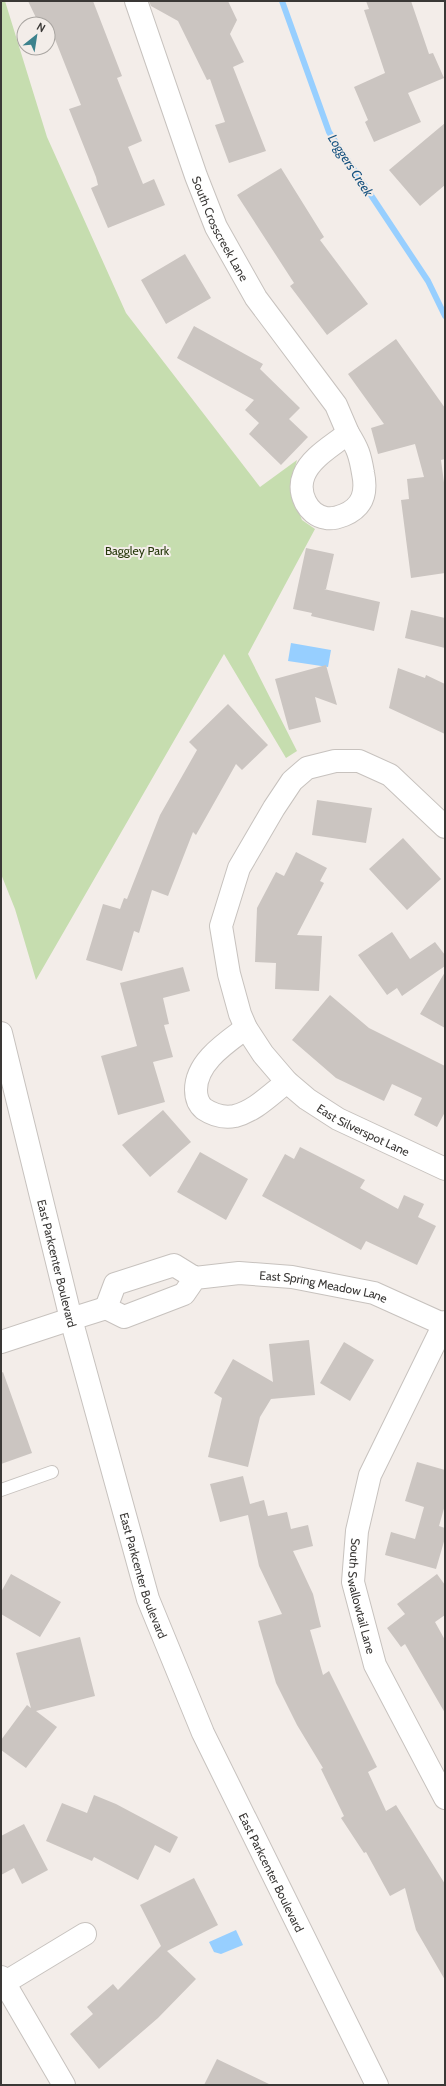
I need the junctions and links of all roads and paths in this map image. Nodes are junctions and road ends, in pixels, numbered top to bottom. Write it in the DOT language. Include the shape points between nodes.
graph roads {
  1 [pos="136,1"];
  2 [pos="348,433"];
  3 [pos="445,827"];
  4 [pos="246,1028"];
  5 [pos="1,1033"];
  6 [pos="287,1082"];
  7 [pos="445,1169"];
  8 [pos="195,1278"];
  9 [pos="106,1308"];
  10 [pos="71,1319"];
  11 [pos="445,1324"];
  12 [pos="1,1342"];
  13 [pos="52,1472"];
  14 [pos="1,1490"];
  15 [pos="445,1798"];
  16 [pos="85,1934"];
  17 [pos="3,1980"];
  18 [pos="64,2085"];
  19 [pos="377,2085"];
  1 -- 2 [label="street, South Crosscreek Lane" via="216,227 256,298 336,405"];
  3 -- 4 [label="street, East Silverspot Lane" via="390,774 359,761 335,761 308,768 292,781 239,868 221,926 229,974"];
  4 -- 6 [label="street, East Silverspot Lane" via="263,1054"];
  4 -- 6 [label="street" via="205,1063 196,1080 196,1097 202,1107 215,1116 235,1116 254,1107"];
  5 -- 10 [label="street, East Parkcenter Boulevard"];
  6 -- 7 [label="street, East Silverspot Lane" via="307,1099 338,1119"];
  8 -- 9 [label="street" via="184,1294 124,1317"];
  8 -- 9 [label="street" via="174,1265 115,1284"];
  8 -- 11 [label="street, East Spring Meadow Lane" via="239,1273 292,1277 374,1293"];
  9 -- 10 [label="street"];
  10 -- 12 [label="street"];
  10 -- 19 [label="street, East Parkcenter Boulevard" via="148,1599 203,1733"];
  11 -- 15 [label="street, South Swallowtail Lane" via="370,1476 357,1531 353,1582 375,1665"];
  13 -- 14 [label="lane"];
  16 -- 17 [label="street"];
  17 -- 18 [label="street"];
}
